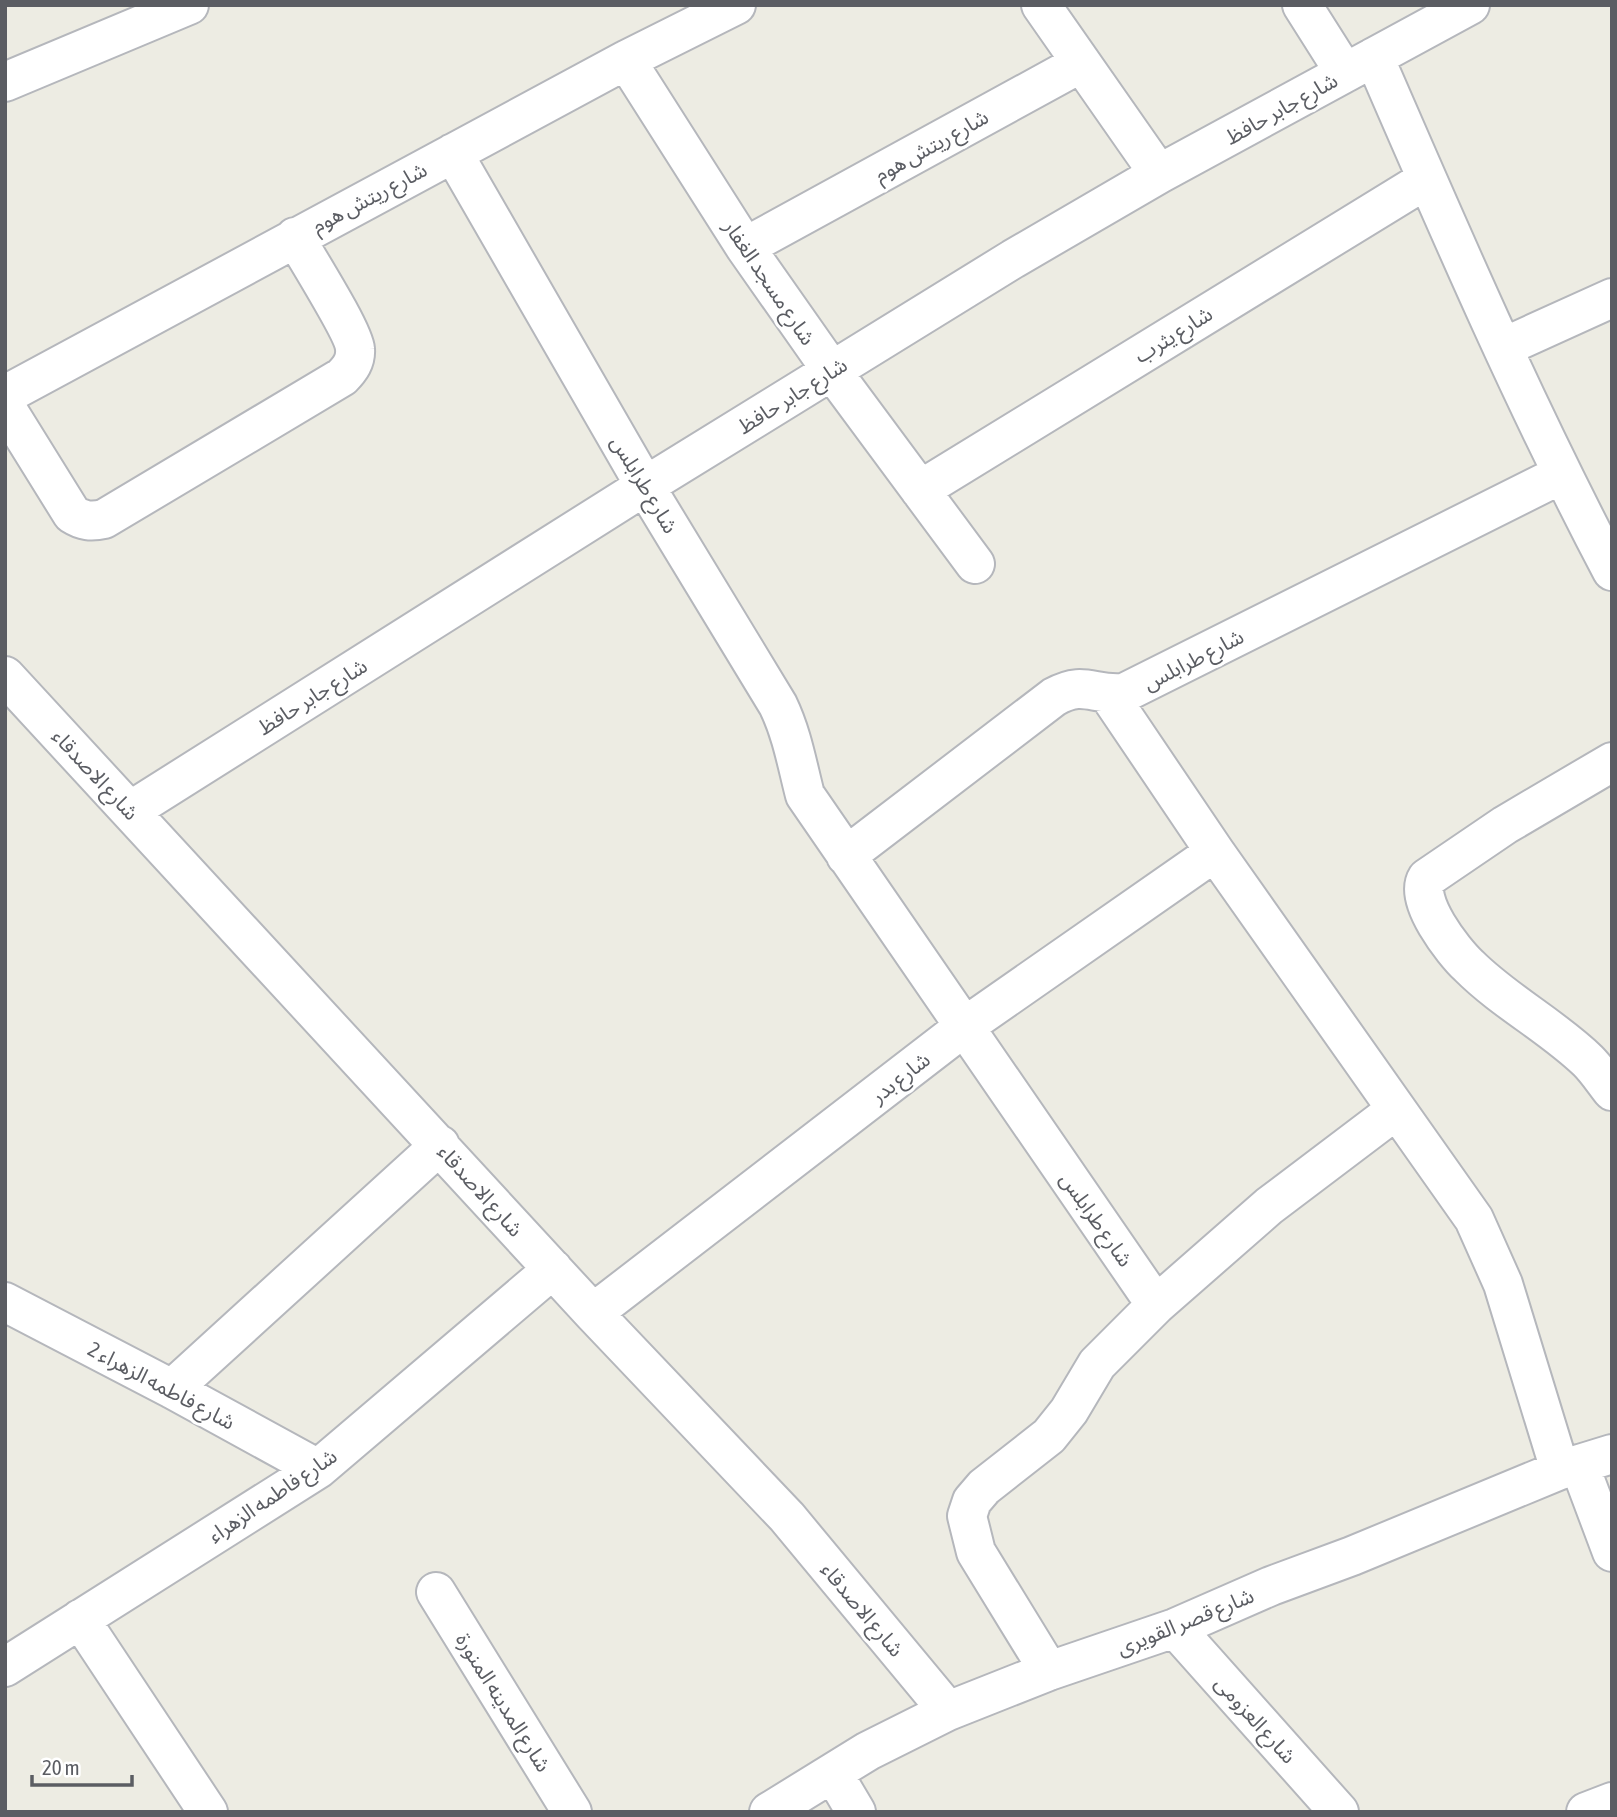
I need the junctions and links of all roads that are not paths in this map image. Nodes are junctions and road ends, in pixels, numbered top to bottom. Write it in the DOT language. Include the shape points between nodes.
graph roads {
  1 [pos="189,5"];
  2 [pos="736,5"];
  3 [pos="1041,5"];
  4 [pos="1303,5"];
  5 [pos="1470,5"];
  6 [pos="626,60"];
  7 [pos="1081,63"];
  8 [pos="1360,65"];
  9 [pos="5,82"];
  10 [pos="453,153"];
  11 [pos="1159,174"];
  12 [pos="1427,179"];
  13 [pos="295,237"];
  14 [pos="745,247"];
  15 [pos="1612,298"];
  16 [pos="1504,347"];
  17 [pos="832,371"];
  18 [pos="5,395"];
  19 [pos="5,406"];
  20 [pos="1562,474"];
  21 [pos="645,485"];
  22 [pos="920,490"];
  23 [pos="1600,521"];
  24 [pos="975,565"];
  25 [pos="1612,571"];
  26 [pos="5,676"];
  27 [pos="1109,695"];
  28 [pos="1612,762"];
  29 [pos="130,811"];
  30 [pos="1215,852"];
  31 [pos="846,856"];
  32 [pos="964,1027"];
  33 [pos="1612,1091"];
  34 [pos="1396,1110"];
  35 [pos="440,1145"];
  36 [pos="552,1269"];
  37 [pos="5,1302"];
  38 [pos="1156,1305"];
  39 [pos="593,1313"];
  40 [pos="172,1389"];
  41 [pos="1583,1463"];
  42 [pos="318,1469"];
  43 [pos="1612,1552"];
  44 [pos="436,1592"];
  45 [pos="80,1619"];
  46 [pos="1175,1628"];
  47 [pos="5,1667"];
  48 [pos="1049,1671"];
  49 [pos="948,1712"];
  50 [pos="833,1773"];
  51 [pos="1612,1802"];
  52 [pos="1337,1811"];
  53 [pos="208,1812"];
  54 [pos="572,1812"];
  55 [pos="769,1812"];
  56 [pos="856,1812"];
  57 [pos="1586,1812"];
  1 -- 9 [label="street"];
  2 -- 6 [label="street, شارع ريتش هوم"];
  3 -- 7 [label="street"];
  4 -- 8 [label="street"];
  5 -- 8 [label="street, شارع جابر حافظ"];
  6 -- 10 [label="street, شارع ريتش هوم"];
  6 -- 14 [label="street, شارع مسجد الغفار"];
  7 -- 11 [label="street"];
  7 -- 14 [label="street, شارع ريتش هوم"];
  8 -- 11 [label="street, شارع جابر حافظ"];
  8 -- 12 [label="street"];
  10 -- 13 [label="street, شارع ريتش هوم"];
  10 -- 21 [label="street, شارع طرابلس"];
  11 -- 17 [label="street, شارع جابر حافظ"];
  12 -- 16 [label="street"];
  12 -- 22 [label="street, شارع يثرب"];
  13 -- 18 [label="street, شارع ريتش هوم"];
  13 -- 19 [label="street" via="354,341 356,351 349,371 104,519 93,522 72,514"];
  14 -- 17 [label="street, شارع مسجد الغفار"];
  15 -- 16 [label="street"];
  16 -- 20 [label="street"];
  17 -- 21 [label="street, شارع جابر حافظ"];
  17 -- 22 [label="street, شارع مسجد الغفار"];
  20 -- 23 [label="street"];
  20 -- 27 [label="street, شارع طرابلس" via="1124,693"];
  21 -- 29 [label="street, شارع جابر حافظ"];
  21 -- 31 [label="street, شارع طرابلس" via="778,705 788,726 805,795"];
  22 -- 24 [label="street, شارع مسجد الغفار"];
  23 -- 25 [label="street"];
  26 -- 29 [label="street, شارع الاصدقاء"];
  27 -- 30 [label="street"];
  27 -- 31 [label="street" via="1079,687 1054,697"];
  28 -- 33 [label="street" via="1427,878 1423,892 1427,908 1468,966 1588,1061"];
  29 -- 35 [label="street, شارع الاصدقاء"];
  30 -- 32 [label="street, شارع بدر"];
  30 -- 34 [label="street"];
  31 -- 32 [label="street, شارع طرابلس"];
  32 -- 38 [label="street, شارع طرابلس"];
  32 -- 39 [label="street, شارع بدر"];
  34 -- 38 [label="street" via="1269,1206"];
  34 -- 41 [label="street" via="1474,1219"];
  35 -- 36 [label="street, شارع الاصدقاء"];
  35 -- 40 [label="street"];
  36 -- 39 [label="street, شارع الاصدقاء"];
  36 -- 42 [label="street, شارع فاطمه الزهراء"];
  37 -- 40 [label="street, شارع فاطمه الزهراء 2"];
  38 -- 48 [label="street" via="1097,1364 1049,1436 984,1487 967,1516 976,1552"];
  39 -- 49 [label="street, شارع الاصدقاء" via="787,1517"];
  40 -- 42 [label="street, شارع فاطمه الزهراء 2"];
  41 -- 43 [label="street"];
  41 -- 46 [label="street, شارع قصر القويرى"];
  42 -- 45 [label="street, شارع فاطمه الزهراء"];
  44 -- 54 [label="street, شارع المدينه المنورة"];
  45 -- 47 [label="street, شارع فاطمه الزهراء"];
  45 -- 53 [label="street"];
  46 -- 48 [label="street, شارع قصر القويرى"];
  46 -- 52 [label="street, شارع العزومى"];
  48 -- 49 [label="street, شارع قصر القويرى"];
  49 -- 50 [label="street, شارع قصر القويرى"];
  50 -- 55 [label="street, شارع قصر القويرى"];
  50 -- 56 [label="street"];
  51 -- 57 [label="street"];
}
